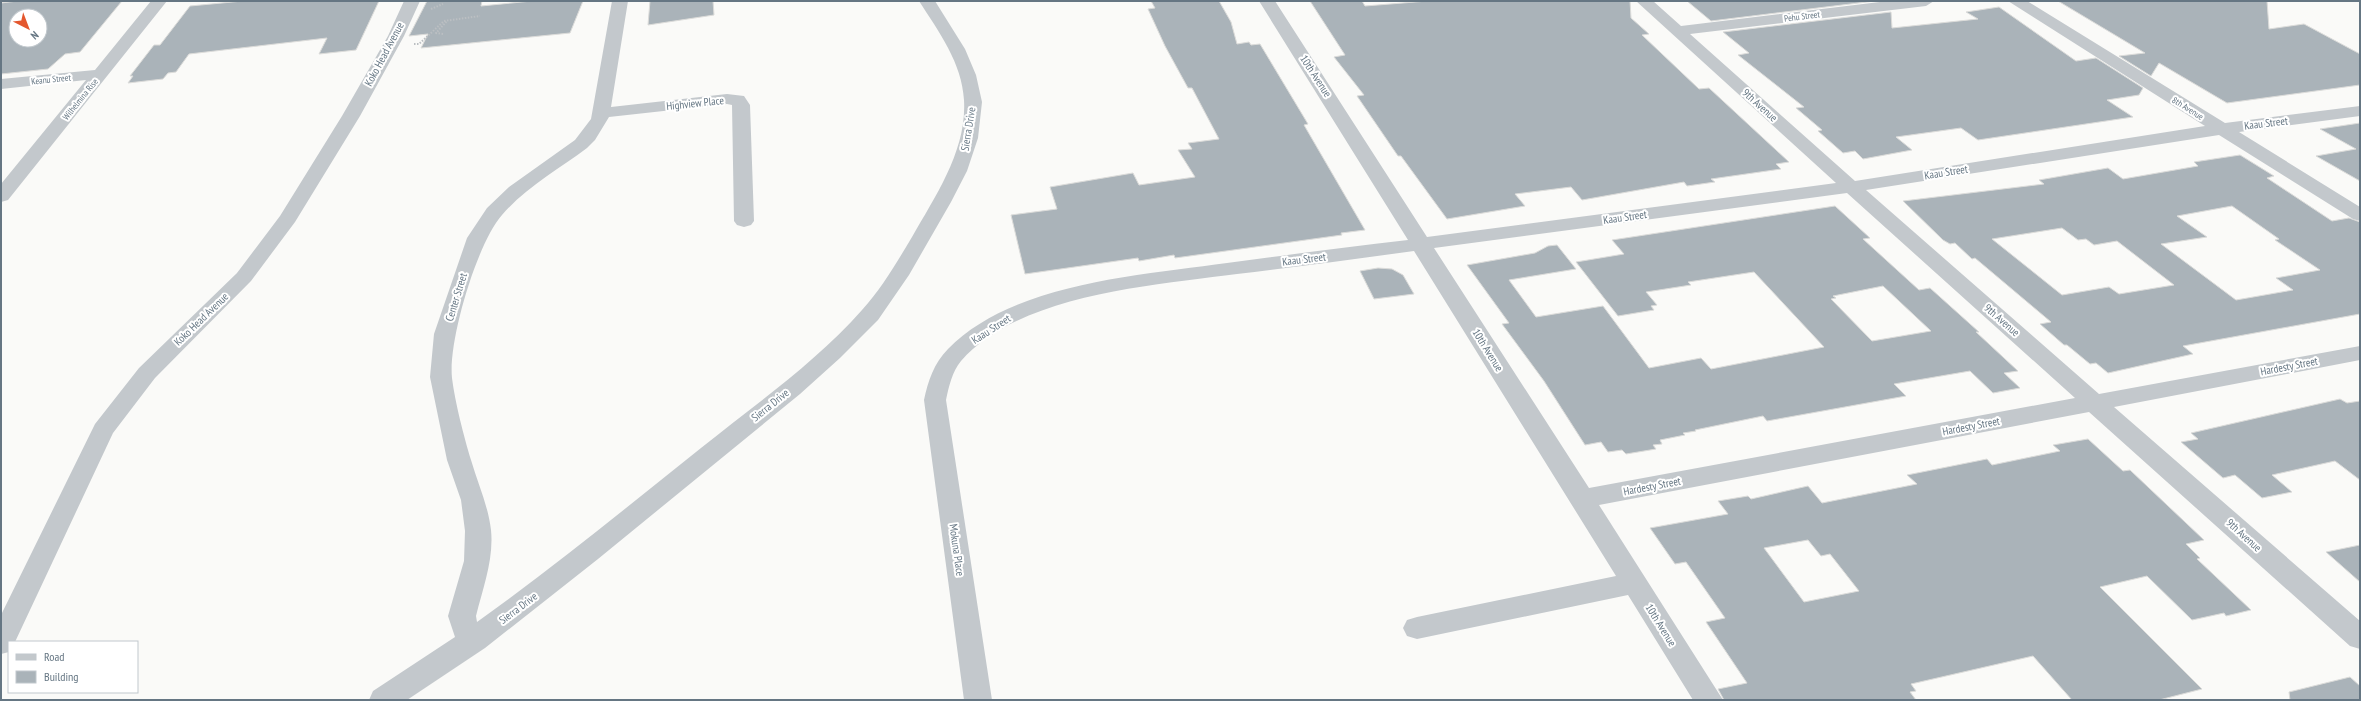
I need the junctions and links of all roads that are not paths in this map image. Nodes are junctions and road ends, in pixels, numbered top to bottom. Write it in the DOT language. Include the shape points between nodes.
graph roads {
  1 [pos="159,1"];
  2 [pos="412,1"];
  3 [pos="620,1"];
  4 [pos="927,1"];
  5 [pos="1267,1"];
  6 [pos="1644,1"];
  7 [pos="1926,1"];
  8 [pos="2016,1"];
  9 [pos="1678,31"];
  10 [pos="100,74"];
  11 [pos="1,84"];
  12 [pos="2360,111"];
  13 [pos="601,113"];
  14 [pos="2223,129"];
  15 [pos="1850,187"];
  16 [pos="1,196"];
  17 [pos="2360,215"];
  18 [pos="744,221"];
  19 [pos="1422,244"];
  20 [pos="2360,352"];
  21 [pos="935,400"];
  22 [pos="2096,403"];
  23 [pos="1581,499"];
  24 [pos="1634,583"];
  25 [pos="1417,628"];
  26 [pos="2360,638"];
  27 [pos="475,640"];
  28 [pos="1,643"];
  29 [pos="383,700"];
  30 [pos="978,700"];
  31 [pos="1709,700"];
  1 -- 10 [label="street, Wilhelmina Rise"];
  2 -- 28 [label="street, Koko Head Avenue" via="396,36 351,116 283,224 244,277 147,373 103,430"];
  3 -- 13 [label="street, Center Street"];
  4 -- 27 [label="street, Sierra Drive" via="960,54 970,80 972,113 969,141 956,176 901,274 868,317 808,374 606,539"];
  5 -- 19 [label="street, 10th Avenue"];
  6 -- 9 [label="street, 9th Avenue"];
  7 -- 9 [label="street, Pehu Street"];
  8 -- 14 [label="street, 8th Avenue"];
  9 -- 15 [label="street, 9th Avenue"];
  10 -- 11 [label="street, Keanu Street"];
  10 -- 16 [label="street, Wilhelmina Rise"];
  12 -- 14 [label="street, Kaau Street"];
  13 -- 18 [label="street, Highview Place" via="727,99 738,100 741,105"];
  13 -- 27 [label="street, Center Street" via="595,127 581,144 516,191 494,212 477,238 451,311 441,377 459,460 477,519 477,561 462,616 465,630"];
  14 -- 15 [label="street, Kaau Street"];
  14 -- 17 [label="street, 8th Avenue"];
  15 -- 19 [label="street, Kaau Street"];
  15 -- 22 [label="street, 9th Avenue"];
  19 -- 21 [label="street, Kaau Street" via="1140,281 1059,297 1024,309 996,323 971,341 950,360 940,378"];
  19 -- 23 [label="street, 10th Avenue"];
  20 -- 22 [label="street, Hardesty Street"];
  21 -- 30 [label="street, Mokuna Place"];
  22 -- 23 [label="street, Hardesty Street"];
  22 -- 26 [label="street, 9th Avenue"];
  23 -- 24 [label="street, 10th Avenue"];
  24 -- 25 [label="street"];
  24 -- 31 [label="street, 10th Avenue"];
  27 -- 29 [label="street, Sierra Drive"];
}
